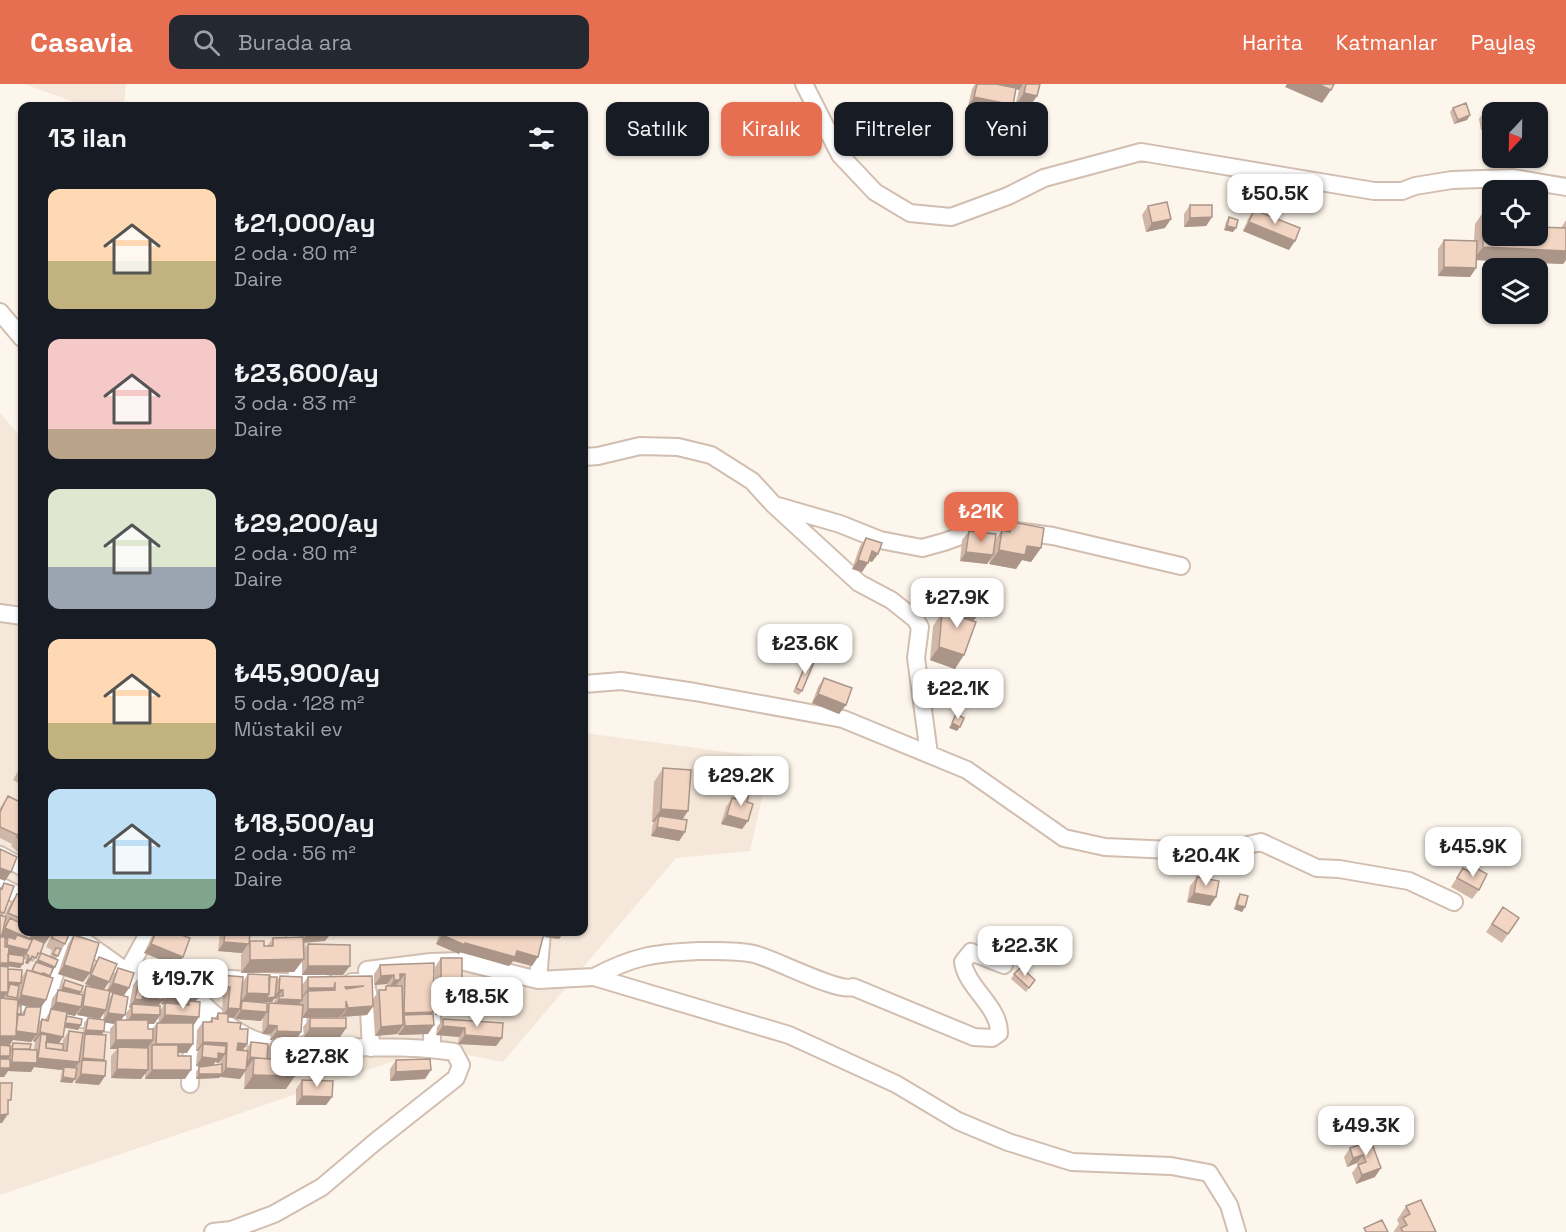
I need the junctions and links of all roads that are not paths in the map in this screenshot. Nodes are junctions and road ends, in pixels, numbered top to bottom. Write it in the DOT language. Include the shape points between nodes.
graph roads {
  1 [pos="804,84"];
  2 [pos="1566,187"];
  3 [pos="0,312"];
  4 [pos="18,333"];
  5 [pos="591,456"];
  6 [pos="774,505"];
  7 [pos="1181,566"];
  8 [pos="0,613"];
  9 [pos="18,615"];
  10 [pos="588,684"];
  11 [pos="929,754"];
  12 [pos="0,855"];
  13 [pos="18,865"];
  14 [pos="0,886"];
  15 [pos="18,891"];
  16 [pos="1454,902"];
  17 [pos="68,936"];
  18 [pos="75,936"];
  19 [pos="147,936"];
  20 [pos="295,936"];
  21 [pos="542,936"];
  22 [pos="431,962"];
  23 [pos="1004,965"];
  24 [pos="131,972"];
  25 [pos="191,975"];
  26 [pos="594,977"];
  27 [pos="538,980"];
  28 [pos="368,982"];
  29 [pos="298,983"];
  30 [pos="0,1006"];
  31 [pos="209,1010"];
  32 [pos="43,1012"];
  33 [pos="120,1025"];
  34 [pos="193,1028"];
  35 [pos="300,1046"];
  36 [pos="371,1048"];
  37 [pos="432,1048"];
  38 [pos="190,1084"];
  39 [pos="213,1232"];
  40 [pos="1238,1232"];
  1 -- 2 [label="street" via="840,155 875,192 910,213 951,216 1008,196 1044,178 1141,152 1374,191 1402,191 1452,180 1513,178"];
  3 -- 4 [label="street"];
  5 -- 6 [label="street" via="640,446 678,447 711,455 752,481"];
  6 -- 7 [label="street" via="880,540 922,548 977,530 1010,530"];
  6 -- 11 [label="street" via="859,583 891,600 920,627 915,658"];
  8 -- 9 [label="street"];
  10 -- 11 [label="street" via="621,681 843,719"];
  11 -- 16 [label="street" via="967,770 1065,838 1105,847 1217,852 1261,842 1317,868 1409,881"];
  12 -- 13 [label="street"];
  14 -- 15 [label="street"];
  17 -- 32 [label="street"];
  18 -- 24 [label="street"];
  19 -- 24 [label="street"];
  20 -- 29 [label="street"];
  21 -- 27 [label="street"];
  22 -- 27 [label="street" via="461,961"];
  22 -- 28 [label="street" via="367,970"];
  22 -- 37 [label="street"];
  23 -- 26 [label="street" via="971,952 963,962 998,1023 999,1033 992,1038 974,1036 853,987 848,990 831,985 754,954 727,950 661,953 621,963"];
  24 -- 25 [label="street"];
  24 -- 33 [label="street"];
  25 -- 29 [label="street"];
  25 -- 31 [label="street" via="191,990"];
  26 -- 27 [label="street"];
  26 -- 40 [label="street" via="789,1035 896,1084 957,1121 1008,1142 1072,1162 1171,1166 1209,1173 1229,1205"];
  28 -- 29 [label="street"];
  28 -- 36 [label="street"];
  29 -- 35 [label="street"];
  30 -- 32 [label="street"];
  31 -- 34 [label="street" via="203,1022"];
  31 -- 35 [label="street" via="264,1043"];
  32 -- 33 [label="street"];
  33 -- 34 [label="street"];
  34 -- 38 [label="street"];
  35 -- 36 [label="street"];
  36 -- 37 [label="street"];
  37 -- 39 [label="street" via="454,1052 461,1065 456,1078 322,1186 274,1214 231,1230"];
}
